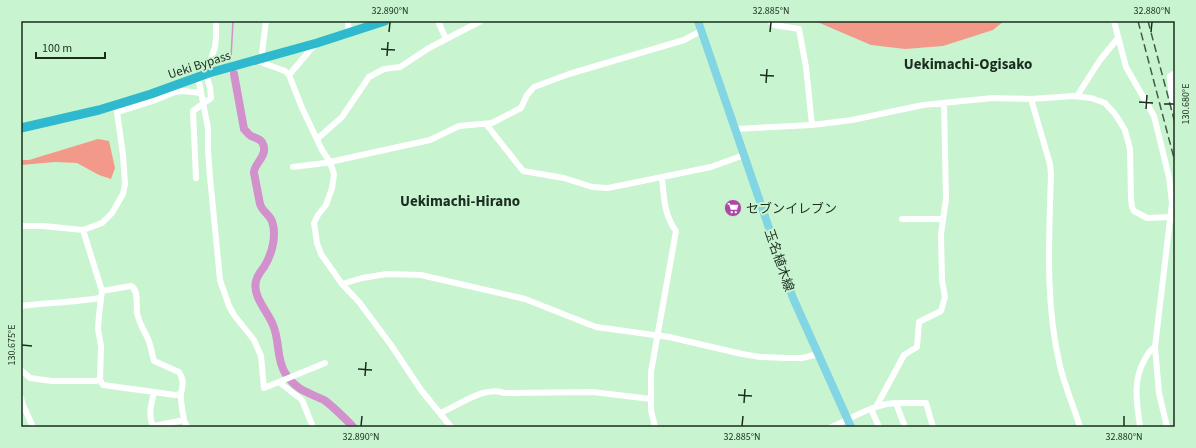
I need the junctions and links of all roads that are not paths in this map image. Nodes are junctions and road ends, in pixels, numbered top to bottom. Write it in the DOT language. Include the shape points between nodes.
graph roads {
  1 [pos="216,21"];
  2 [pos="266,21"];
  3 [pos="348,21"];
  4 [pos="385,21"];
  5 [pos="438,21"];
  6 [pos="481,21"];
  7 [pos="698,21"];
  8 [pos="770,21"];
  9 [pos="1114,21"];
  10 [pos="701,31"];
  11 [pos="349,33"];
  12 [pos="446,38"];
  13 [pos="1118,38"];
  14 [pos="317,43"];
  15 [pos="259,59"];
  16 [pos="209,73"];
  17 [pos="1175,73"];
  18 [pos="289,75"];
  19 [pos="198,77"];
  20 [pos="201,93"];
  21 [pos="1077,96"];
  22 [pos="1031,99"];
  23 [pos="944,103"];
  24 [pos="203,104"];
  25 [pos="117,108"];
  26 [pos="1175,108"];
  27 [pos="486,124"];
  28 [pos="812,126"];
  29 [pos="21,128"];
  30 [pos="735,129"];
  31 [pos="317,139"];
  32 [pos="744,155"];
  33 [pos="330,162"];
  34 [pos="293,167"];
  35 [pos="196,178"];
  36 [pos="662,178"];
  37 [pos="902,219"];
  38 [pos="942,219"];
  39 [pos="1172,219"];
  40 [pos="21,226"];
  41 [pos="83,230"];
  42 [pos="342,284"];
  43 [pos="102,290"];
  44 [pos="101,298"];
  45 [pos="21,306"];
  46 [pos="658,335"];
  47 [pos="1156,347"];
  48 [pos="818,354"];
  49 [pos="325,363"];
  50 [pos="21,370"];
  51 [pos="100,380"];
  52 [pos="279,382"];
  53 [pos="154,392"];
  54 [pos="181,394"];
  55 [pos="21,398"];
  56 [pos="651,399"];
  57 [pos="896,403"];
  58 [pos="874,408"];
  59 [pos="440,413"];
  60 [pos="848,419"];
  61 [pos="184,420"];
  62 [pos="33,427"];
  63 [pos="154,427"];
  64 [pos="187,427"];
  65 [pos="313,427"];
  66 [pos="451,427"];
  67 [pos="655,427"];
  68 [pos="831,427"];
  69 [pos="851,427"];
  70 [pos="879,427"];
  71 [pos="905,427"];
  72 [pos="933,427"];
  73 [pos="1080,427"];
  74 [pos="1140,427"];
  75 [pos="1167,427"];
  1 -- 16 [label="street" via="215,47 208,68"];
  2 -- 15 [label="street"];
  3 -- 11 [label="street"];
  4 -- 11 [label="highway, Ueki Bypass"];
  5 -- 12 [label="street"];
  6 -- 12 [label="street"];
  7 -- 10 [label="main road, 玉名植木線"];
  8 -- 28 [label="street" via="774,25 799,29"];
  9 -- 13 [label="street"];
  10 -- 27 [label="street" via="684,40 534,87 521,108"];
  10 -- 30 [label="main road, 玉名植木線"];
  11 -- 14 [label="highway, Ueki Bypass"];
  12 -- 31 [label="street" via="400,67 384,69 369,77 342,117"];
  13 -- 21 [label="street"];
  13 -- 39 [label="street" via="1126,67 1154,116 1171,189"];
  14 -- 15 [label="highway, Ueki Bypass"];
  14 -- 18 [label="street"];
  15 -- 16 [label="highway, Ueki Bypass"];
  15 -- 18 [label="street"];
  16 -- 19 [label="highway, Ueki Bypass"];
  16 -- 24 [label="street" via="207,78 211,98"];
  17 -- 26 [label="street" via="1170,78"];
  18 -- 31 [label="street"];
  19 -- 20 [label="street"];
  19 -- 25 [label="highway, Ueki Bypass"];
  20 -- 24 [label="street"];
  20 -- 25 [label="street" via="175,92 153,101"];
  21 -- 22 [label="street"];
  21 -- 39 [label="street" via="1098,99 1105,103 1125,130 1130,149 1131,199 1134,211 1148,218"];
  22 -- 23 [label="street" via="993,98"];
  22 -- 73 [label="street" via="1051,174 1049,254 1054,339 1060,367"];
  23 -- 28 [label="street"];
  23 -- 38 [label="street" via="946,199"];
  24 -- 35 [label="street" via="193,112"];
  24 -- 52 [label="street" via="208,128 220,280 229,306 254,340 261,356 264,388"];
  25 -- 29 [label="highway, Ueki Bypass"];
  25 -- 41 [label="street" via="125,177 123,194 112,213 102,223"];
  27 -- 33 [label="street" via="459,126 430,140"];
  27 -- 36 [label="street" via="524,171 564,178 592,187 608,188"];
  28 -- 30 [label="street"];
  30 -- 32 [label="main road, 玉名植木線"];
  31 -- 33 [label="street"];
  32 -- 36 [label="street" via="711,167"];
  32 -- 48 [label="main road, 玉名植木線" via="793,298"];
  33 -- 34 [label="street"];
  33 -- 42 [label="street" via="334,174 332,188 326,205 314,223 320,254"];
  36 -- 46 [label="street" via="667,215 676,231"];
  37 -- 38 [label="street"];
  38 -- 58 [label="street" via="942,280 945,297 941,311 919,322 917,347 904,356"];
  39 -- 47 [label="street"];
  40 -- 41 [label="street"];
  41 -- 43 [label="street"];
  42 -- 46 [label="street" via="387,274 421,275 525,299 596,327"];
  42 -- 59 [label="street" via="392,345 420,390"];
  43 -- 44 [label="street"];
  43 -- 54 [label="street" via="132,286 134,288 138,314 149,340 154,361 179,372 183,380"];
  44 -- 45 [label="street"];
  44 -- 51 [label="street" via="98,322 101,346"];
  46 -- 48 [label="street" via="760,357 802,358"];
  46 -- 56 [label="street" via="651,372"];
  47 -- 74 [label="street" via="1146,357 1137,379"];
  47 -- 75 [label="street" via="1158,393"];
  48 -- 60 [label="main road, 玉名植木線"];
  49 -- 52 [label="street"];
  50 -- 51 [label="street" via="30,378 52,381"];
  51 -- 53 [label="street" via="103,385"];
  52 -- 65 [label="street" via="302,400"];
  53 -- 54 [label="street"];
  53 -- 63 [label="street" via="150,419"];
  54 -- 61 [label="street"];
  55 -- 62 [label="street"];
  56 -- 59 [label="street" via="593,392 504,393 497,390 467,398"];
  56 -- 67 [label="street"];
  57 -- 58 [label="street"];
  57 -- 71 [label="street"];
  57 -- 72 [label="street" via="926,403"];
  58 -- 60 [label="street"];
  58 -- 70 [label="street"];
  59 -- 66 [label="street"];
  60 -- 68 [label="street"];
  60 -- 69 [label="main road, 玉名植木線"];
  61 -- 63 [label="street"];
  61 -- 64 [label="street"];
}
